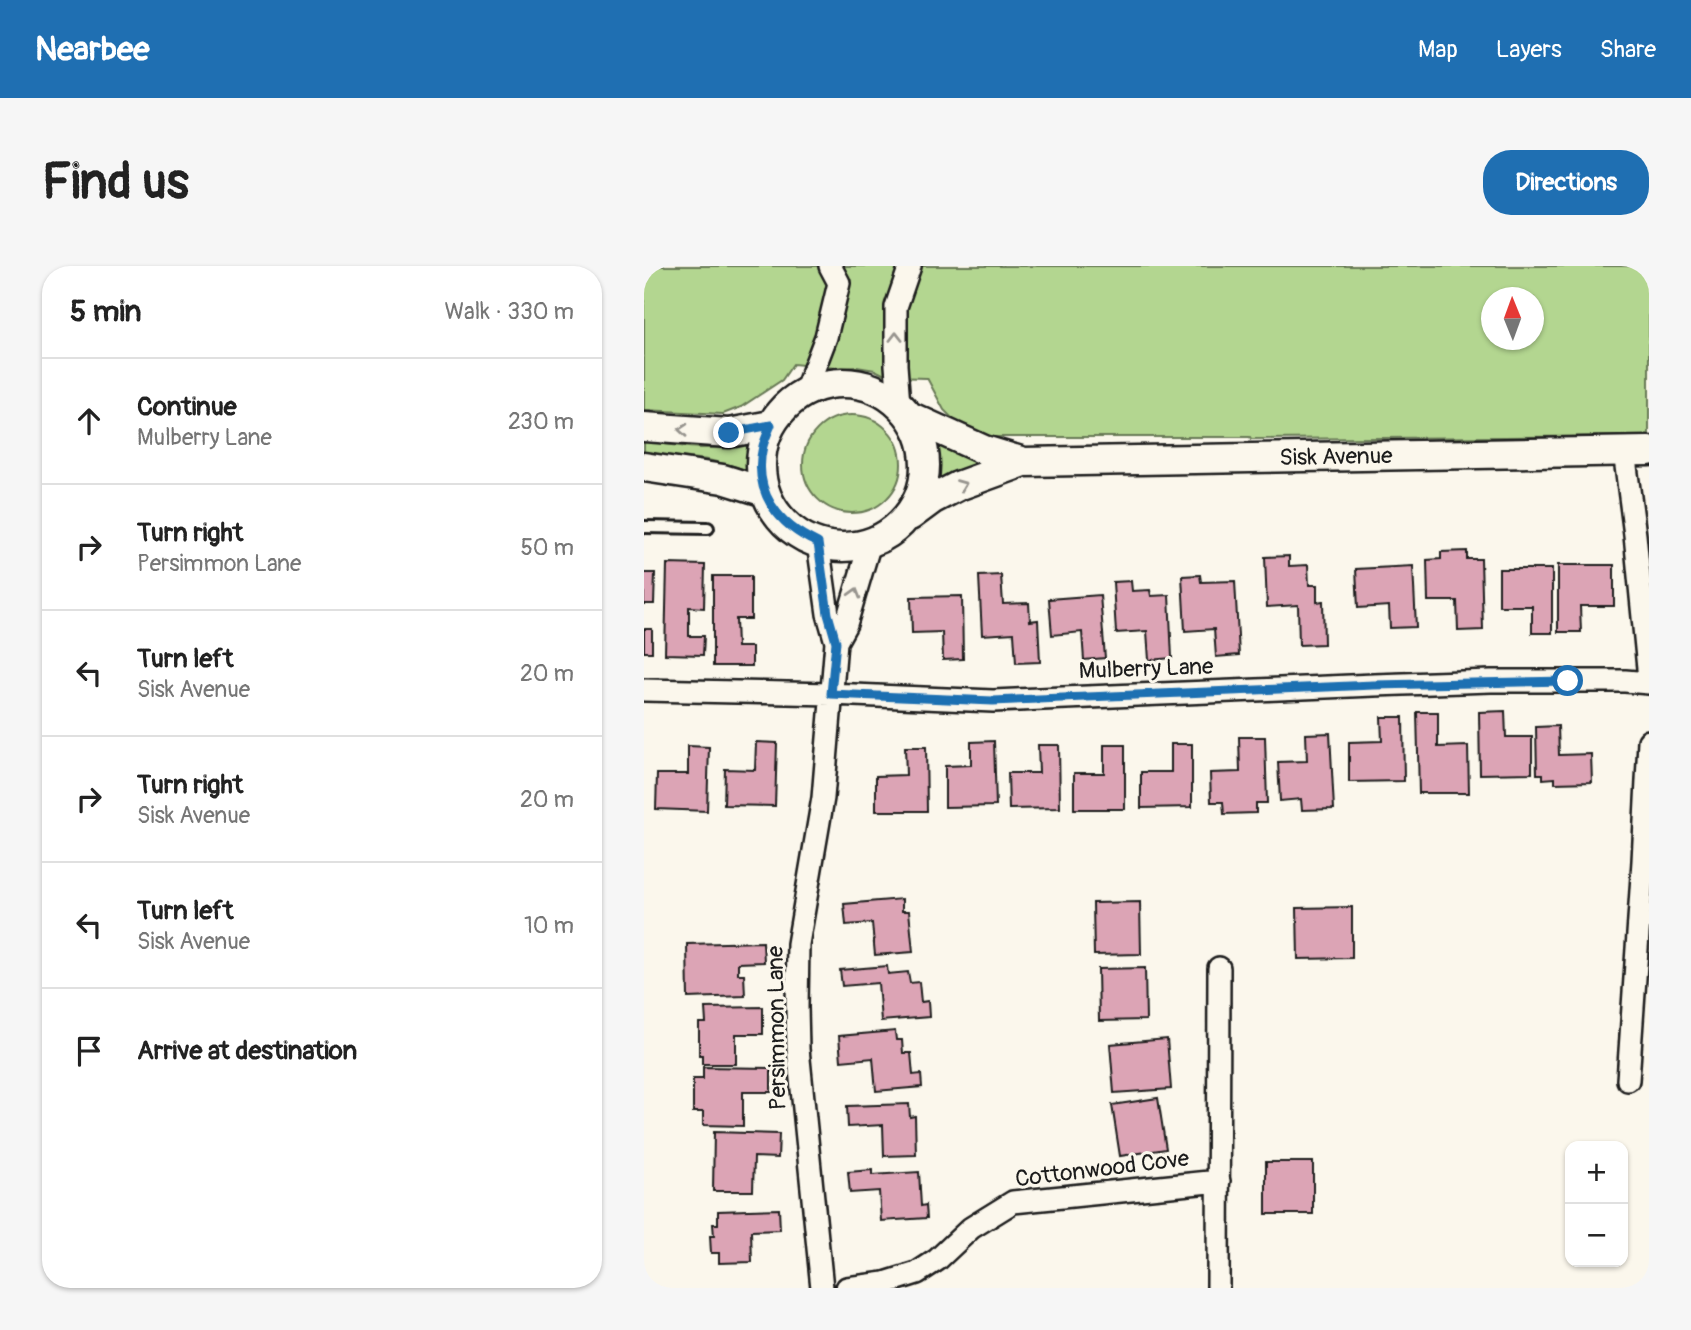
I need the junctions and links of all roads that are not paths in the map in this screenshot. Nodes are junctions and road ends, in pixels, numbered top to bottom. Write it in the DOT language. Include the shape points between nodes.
graph roads {
  1 [pos="895,266"];
  2 [pos="910,266"];
  3 [pos="838,272"];
  4 [pos="896,307"];
  5 [pos="805,392"];
  6 [pos="904,410"];
  7 [pos="771,425"];
  8 [pos="644,428"];
  9 [pos="1637,451"];
  10 [pos="1024,462"];
  11 [pos="644,467"];
  12 [pos="765,492"];
  13 [pos="906,519"];
  14 [pos="644,527"];
  15 [pos="708,528"];
  16 [pos="1642,535"];
  17 [pos="818,543"];
  18 [pos="870,543"];
  19 [pos="836,642"];
  20 [pos="1649,681"];
  21 [pos="644,691"];
  22 [pos="831,694"];
  23 [pos="1649,741"];
  24 [pos="1646,860"];
  25 [pos="1219,968"];
  26 [pos="1641,1002"];
  27 [pos="1628,1080"];
  28 [pos="1219,1181"];
  29 [pos="822,1288"];
  30 [pos="847,1288"];
  31 [pos="1218,1288"];
  1 -- 4 [label="street"];
  2 -- 4 [label="street"];
  3 -- 5 [label="street" via="826,337"];
  6 -- 4 [label="street, one-way" via="896,365"];
  5 -- 6 [label="street, Sisk Avenue" via="829,384 854,383 878,391"];
  5 -- 7 [label="street, Sisk Avenue"];
  6 -- 10 [label="street, Sisk Avenue" via="984,450"];
  6 -- 13 [label="street, Sisk Avenue" via="922,440 926,468 920,495"];
  7 -- 8 [label="street, one-way" via="729,433"];
  7 -- 12 [label="street, Sisk Avenue" via="761,469"];
  9 -- 10 [label="street, Sisk Avenue"];
  9 -- 16 [label="street"];
  13 -- 10 [label="street, Sisk Avenue, one-way" via="958,486"];
  11 -- 12 [label="street" via="723,479"];
  12 -- 17 [label="street, Sisk Avenue" via="785,523"];
  13 -- 18 [label="street, Sisk Avenue"];
  14 -- 15 [label="lane"];
  16 -- 20 [label="street"];
  17 -- 18 [label="street, Sisk Avenue" via="844,547"];
  17 -- 19 [label="street, Persimmon Lane"];
  19 -- 18 [label="street, Persimmon Lane, one-way" via="846,624"];
  19 -- 22 [label="street, Persimmon Lane"];
  20 -- 22 [label="street, Mulberry Lane" via="1447,682 993,701"];
  21 -- 22 [label="street, Mulberry Lane"];
  22 -- 29 [label="street, Persimmon Lane" via="823,798 798,943 797,1007"];
  23 -- 24 [label="street"];
  24 -- 26 [label="street"];
  25 -- 28 [label="street"];
  26 -- 27 [label="street"];
  28 -- 30 [label="street, Cottonwood Cove" via="1013,1202 971,1228 917,1273"];
  28 -- 31 [label="street"];
}
